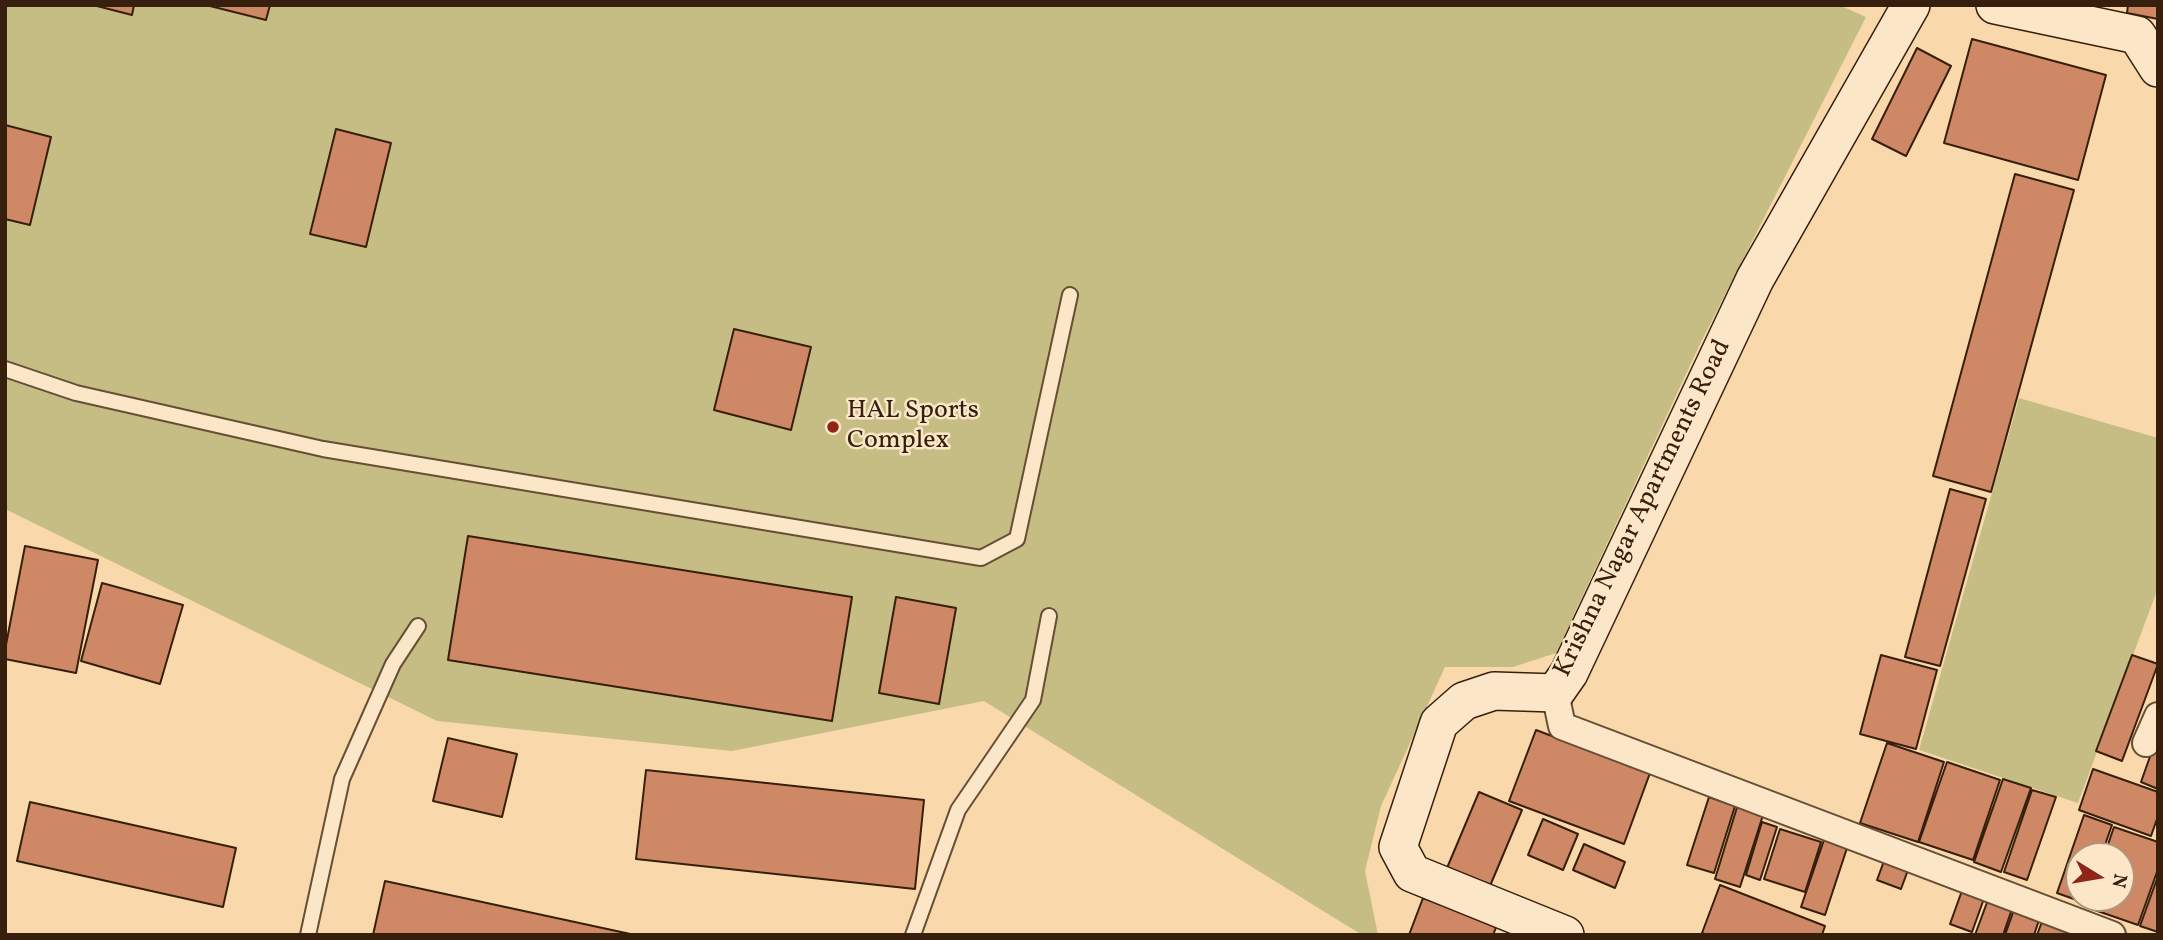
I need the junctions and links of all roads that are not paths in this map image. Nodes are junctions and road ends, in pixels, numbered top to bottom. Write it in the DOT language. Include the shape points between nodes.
graph roads {
  1 [pos="1911,5"];
  2 [pos="1995,5"];
  3 [pos="2147,36"];
  4 [pos="2158,68"];
  5 [pos="1070,295"];
  6 [pos="5,369"];
  7 [pos="1049,616"];
  8 [pos="418,626"];
  9 [pos="1555,692"];
  10 [pos="2158,716"];
  11 [pos="2146,743"];
  12 [pos="308,935"];
  13 [pos="913,935"];
  14 [pos="1565,935"];
  15 [pos="2112,935"];
  1 -- 9 [label="street, Krishna Nagar Apartments Road" via="1755,279 1569,673"];
  2 -- 3 [label="street"];
  3 -- 4 [label="street"];
  5 -- 6 [label="lane" via="1017,538 981,558 323,449 76,393"];
  7 -- 13 [label="lane" via="1033,700 958,810"];
  8 -- 12 [label="lane" via="393,664 342,779"];
  9 -- 14 [label="street, Krishna Nagar Apartments Road" via="1494,691 1464,701 1439,723 1398,847 1412,873"];
  9 -- 15 [label="street" via="1562,726"];
  10 -- 11 [label="street"];
}
